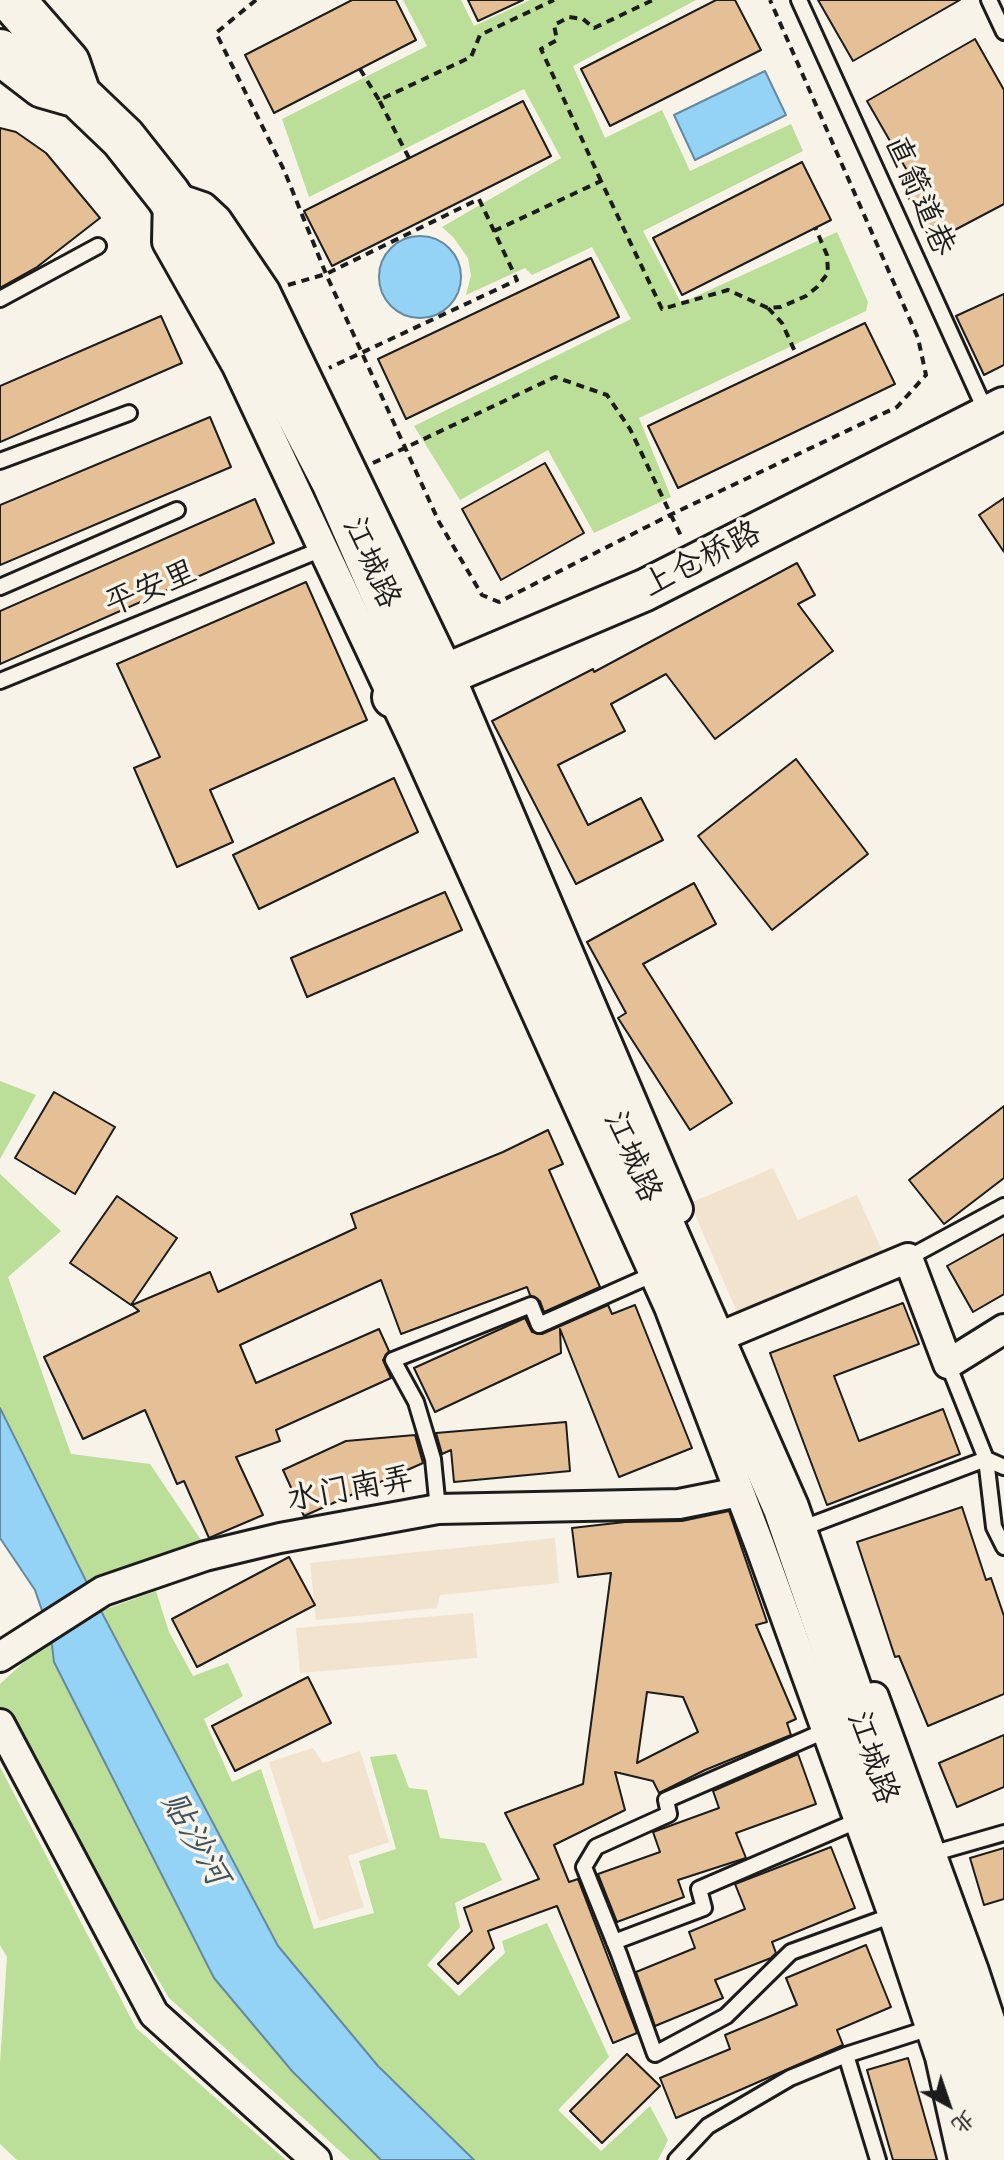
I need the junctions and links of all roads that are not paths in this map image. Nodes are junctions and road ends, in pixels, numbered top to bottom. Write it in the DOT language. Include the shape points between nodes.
graph roads {
  1 [pos="12,0"];
  2 [pos="799,0"];
  3 [pos="989,0"];
  4 [pos="1004,32"];
  5 [pos="0,52"];
  6 [pos="78,95"];
  7 [pos="168,195"];
  8 [pos="98,246"];
  9 [pos="0,299"];
  10 [pos="996,412"];
  11 [pos="129,413"];
  12 [pos="0,461"];
  13 [pos="177,510"];
  14 [pos="322,549"];
  15 [pos="0,587"];
  16 [pos="0,681"];
  17 [pos="422,684"];
  18 [pos="1004,1206"];
  19 [pos="908,1258"];
  20 [pos="654,1274"];
  21 [pos="1004,1329"];
  22 [pos="731,1332"];
  23 [pos="948,1364"];
  24 [pos="986,1459"];
  25 [pos="1004,1467"];
  26 [pos="739,1492"];
  27 [pos="438,1509"];
  28 [pos="811,1525"];
  29 [pos="1004,1547"];
  30 [pos="0,1657"];
  31 [pos="0,1724"];
  32 [pos="827,1730"];
  33 [pos="859,1820"];
  34 [pos="1004,1833"];
  35 [pos="931,1854"];
  36 [pos="893,1915"];
  37 [pos="614,1942"];
  38 [pos="930,2028"];
  39 [pos="846,2055"];
  40 [pos="1004,2078"];
  41 [pos="316,2160"];
  42 [pos="676,2160"];
  43 [pos="878,2160"];
  44 [pos="963,2160"];
  45 [pos="997,2160"];
  1 -- 6 [label="main road, 江城路" via="67,63"];
  2 -- 10 [label="lane, 直箭道巷"];
  3 -- 4 [label="lane"];
  5 -- 6 [label="main road, 江城路" via="43,85"];
  6 -- 7 [label="main road, 江城路" via="123,138"];
  7 -- 14 [label="street, 江城路" via="167,242 237,366"];
  7 -- 17 [label="main road, 江城路" via="249,318 334,481"];
  7 -- 17 [label="street, 江城路" via="203,207 217,220 265,291 353,472"];
  8 -- 9 [label="lane"];
  10 -- 17 [label="street, 上仓桥路" via="645,590"];
  11 -- 12 [label="lane"];
  13 -- 15 [label="lane"];
  14 -- 16 [label="lane, 平安里"];
  14 -- 17 [label="street, 江城路"];
  17 -- 20 [label="street, 江城路"];
  17 -- 22 [label="street, 江城路"];
  17 -- 45 [label="main road, 江城路" via="786,1508 959,2008"];
  18 -- 19 [label="lane"];
  19 -- 22 [label="street"];
  19 -- 23 [label="street"];
  20 -- 26 [label="street, 江城路"];
  20 -- 27 [label="lane" via="539,1325 531,1305 393,1360 416,1402 433,1459"];
  21 -- 23 [label="street"];
  22 -- 28 [label="street, 江城路"];
  23 -- 24 [label="lane"];
  24 -- 25 [label="lane"];
  24 -- 28 [label="lane"];
  24 -- 29 [label="lane" via="994,1527"];
  26 -- 27 [label="street, 水门南弄" via="679,1504"];
  26 -- 32 [label="street, 江城路"];
  27 -- 30 [label="street, 水门南弄" via="205,1556 103,1591"];
  28 -- 35 [label="street, 江城路"];
  31 -- 41 [label="street" via="154,2014"];
  32 -- 33 [label="street, 江城路"];
  32 -- 37 [label="lane" via="666,1800 669,1814 596,1847 584,1867"];
  33 -- 36 [label="street, 江城路"];
  33 -- 37 [label="lane" via="699,1889 704,1908"];
  34 -- 35 [label="lane"];
  35 -- 40 [label="street, 江城路" via="993,2029"];
  36 -- 37 [label="lane" via="791,1952 726,2016 655,2054"];
  36 -- 38 [label="street, 江城路"];
  38 -- 39 [label="lane"];
  38 -- 44 [label="street, 江城路"];
  39 -- 42 [label="lane" via="790,2078 708,2126"];
  39 -- 43 [label="lane"];
}
